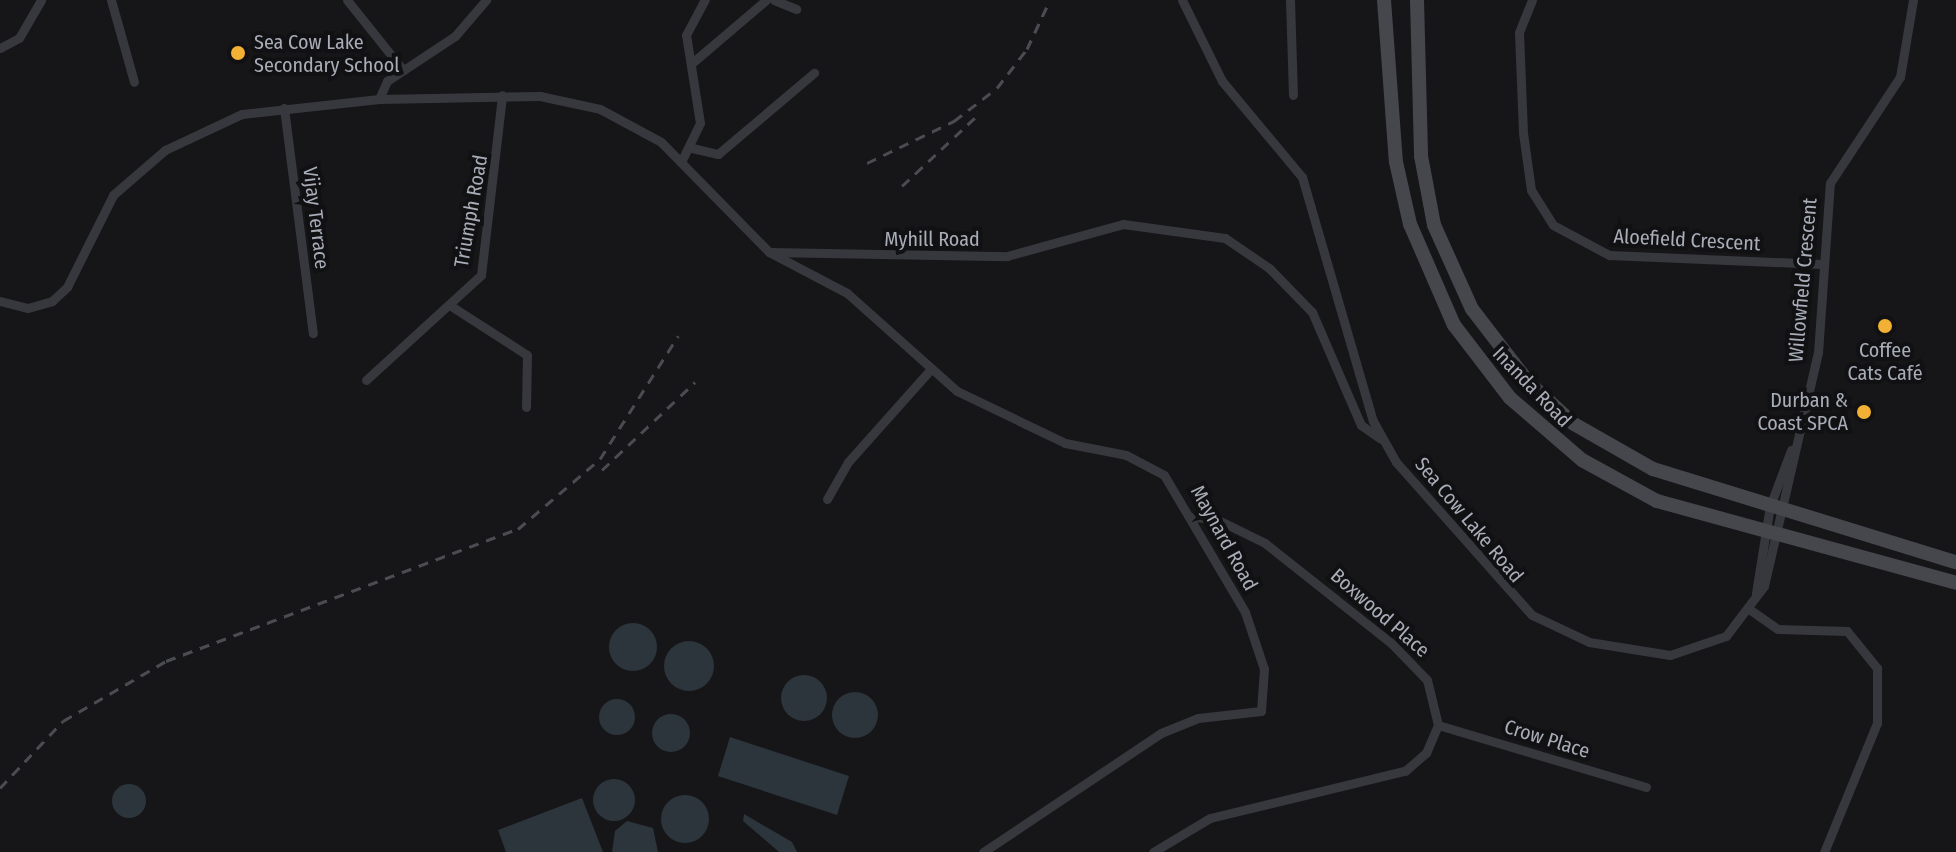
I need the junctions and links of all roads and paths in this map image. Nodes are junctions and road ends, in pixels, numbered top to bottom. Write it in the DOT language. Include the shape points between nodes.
graph roads {
  1 [pos="41,0"];
  2 [pos="111,0"];
  3 [pos="347,0"];
  4 [pos="486,0"];
  5 [pos="705,0"];
  6 [pos="766,0"];
  7 [pos="774,0"];
  8 [pos="1182,0"];
  9 [pos="1290,0"];
  10 [pos="1384,0"];
  11 [pos="1417,0"];
  12 [pos="1532,0"];
  13 [pos="1913,0"];
  14 [pos="796,9"];
  15 [pos="0,48"];
  16 [pos="692,63"];
  17 [pos="403,70"];
  18 [pos="814,73"];
  19 [pos="134,82"];
  20 [pos="502,95"];
  21 [pos="1293,95"];
  22 [pos="379,99"];
  23 [pos="284,108"];
  24 [pos="692,148"];
  25 [pos="682,160"];
  26 [pos="769,252"];
  27 [pos="1822,264"];
  28 [pos="0,301"];
  29 [pos="451,306"];
  30 [pos="313,333"];
  31 [pos="930,370"];
  32 [pos="366,380"];
  33 [pos="526,407"];
  34 [pos="1381,439"];
  35 [pos="827,499"];
  36 [pos="1776,508"];
  37 [pos="1193,517"];
  38 [pos="1771,537"];
  39 [pos="1956,562"];
  40 [pos="1956,583"];
  41 [pos="1749,609"];
  42 [pos="1438,725"];
  43 [pos="1646,787"];
  44 [pos="983,852"];
  45 [pos="1153,852"];
  46 [pos="1824,852"];
  1 -- 15 [label="street" via="19,38"];
  2 -- 19 [label="street"];
  3 -- 17 [label="street"];
  4 -- 17 [label="street" via="455,36"];
  5 -- 16 [label="street" via="686,35"];
  6 -- 16 [label="street"];
  7 -- 14 [label="street"];
  8 -- 34 [label="street, Sea Cow Lake Road" via="1222,81 1302,177"];
  9 -- 21 [label="street"];
  10 -- 38 [label="main road, Inanda Road" via="1401,192 1437,292 1471,352 1537,426 1582,460 1684,512"];
  11 -- 36 [label="main road, Inanda Road" via="1426,190 1456,281 1489,336 1545,399 1603,444 1680,480"];
  12 -- 27 [label="street, Aloefield Crescent" via="1519,33 1523,133 1531,190 1553,225 1609,255"];
  13 -- 27 [label="street, Willowfield Crescent" via="1900,77 1830,183"];
  16 -- 24 [label="street" via="700,123"];
  17 -- 22 [label="street"];
  18 -- 24 [label="street" via="718,154"];
  20 -- 22 [label="street"];
  20 -- 25 [label="street" via="600,109"];
  20 -- 29 [label="street, Triumph Road" via="484,269"];
  22 -- 23 [label="street"];
  23 -- 28 [label="street" via="242,114 156,156 106,203 61,294 28,308"];
  23 -- 30 [label="street, Vijay Terrace"];
  24 -- 25 [label="street"];
  25 -- 26 [label="street"];
  26 -- 31 [label="street, Maynard Road" via="847,293"];
  26 -- 34 [label="street, Myhill Road" via="1007,256 1123,224 1212,234 1260,260 1304,302 1361,425"];
  27 -- 36 [label="street, Willowfield Crescent" via="1818,353"];
  29 -- 32 [label="street, Triumph Road"];
  29 -- 33 [label="street" via="527,355"];
  31 -- 35 [label="street" via="848,462"];
  31 -- 37 [label="street, Maynard Road" via="1007,418 1065,443 1144,462 1177,489"];
  34 -- 41 [label="street, Sea Cow Lake Road" via="1506,593 1568,633 1641,653 1681,654 1717,643"];
  36 -- 38 [label="street, Willowfield Crescent"];
  36 -- 39 [label="main road, Inanda Road"];
  37 -- 42 [label="street, Boxwood Place" via="1216,519 1265,543 1391,643 1427,680"];
  37 -- 44 [label="street, Maynard Road" via="1245,612 1264,669 1265,706 1161,733"];
  38 -- 40 [label="main road, Inanda Road"];
  38 -- 41 [label="street, Willowfield Crescent"];
  41 -- 46 [label="street" via="1778,629 1847,631 1877,668 1877,723"];
  42 -- 43 [label="street, Crow Place"];
  42 -- 45 [label="street" via="1426,753 1405,771 1210,818"];
}
